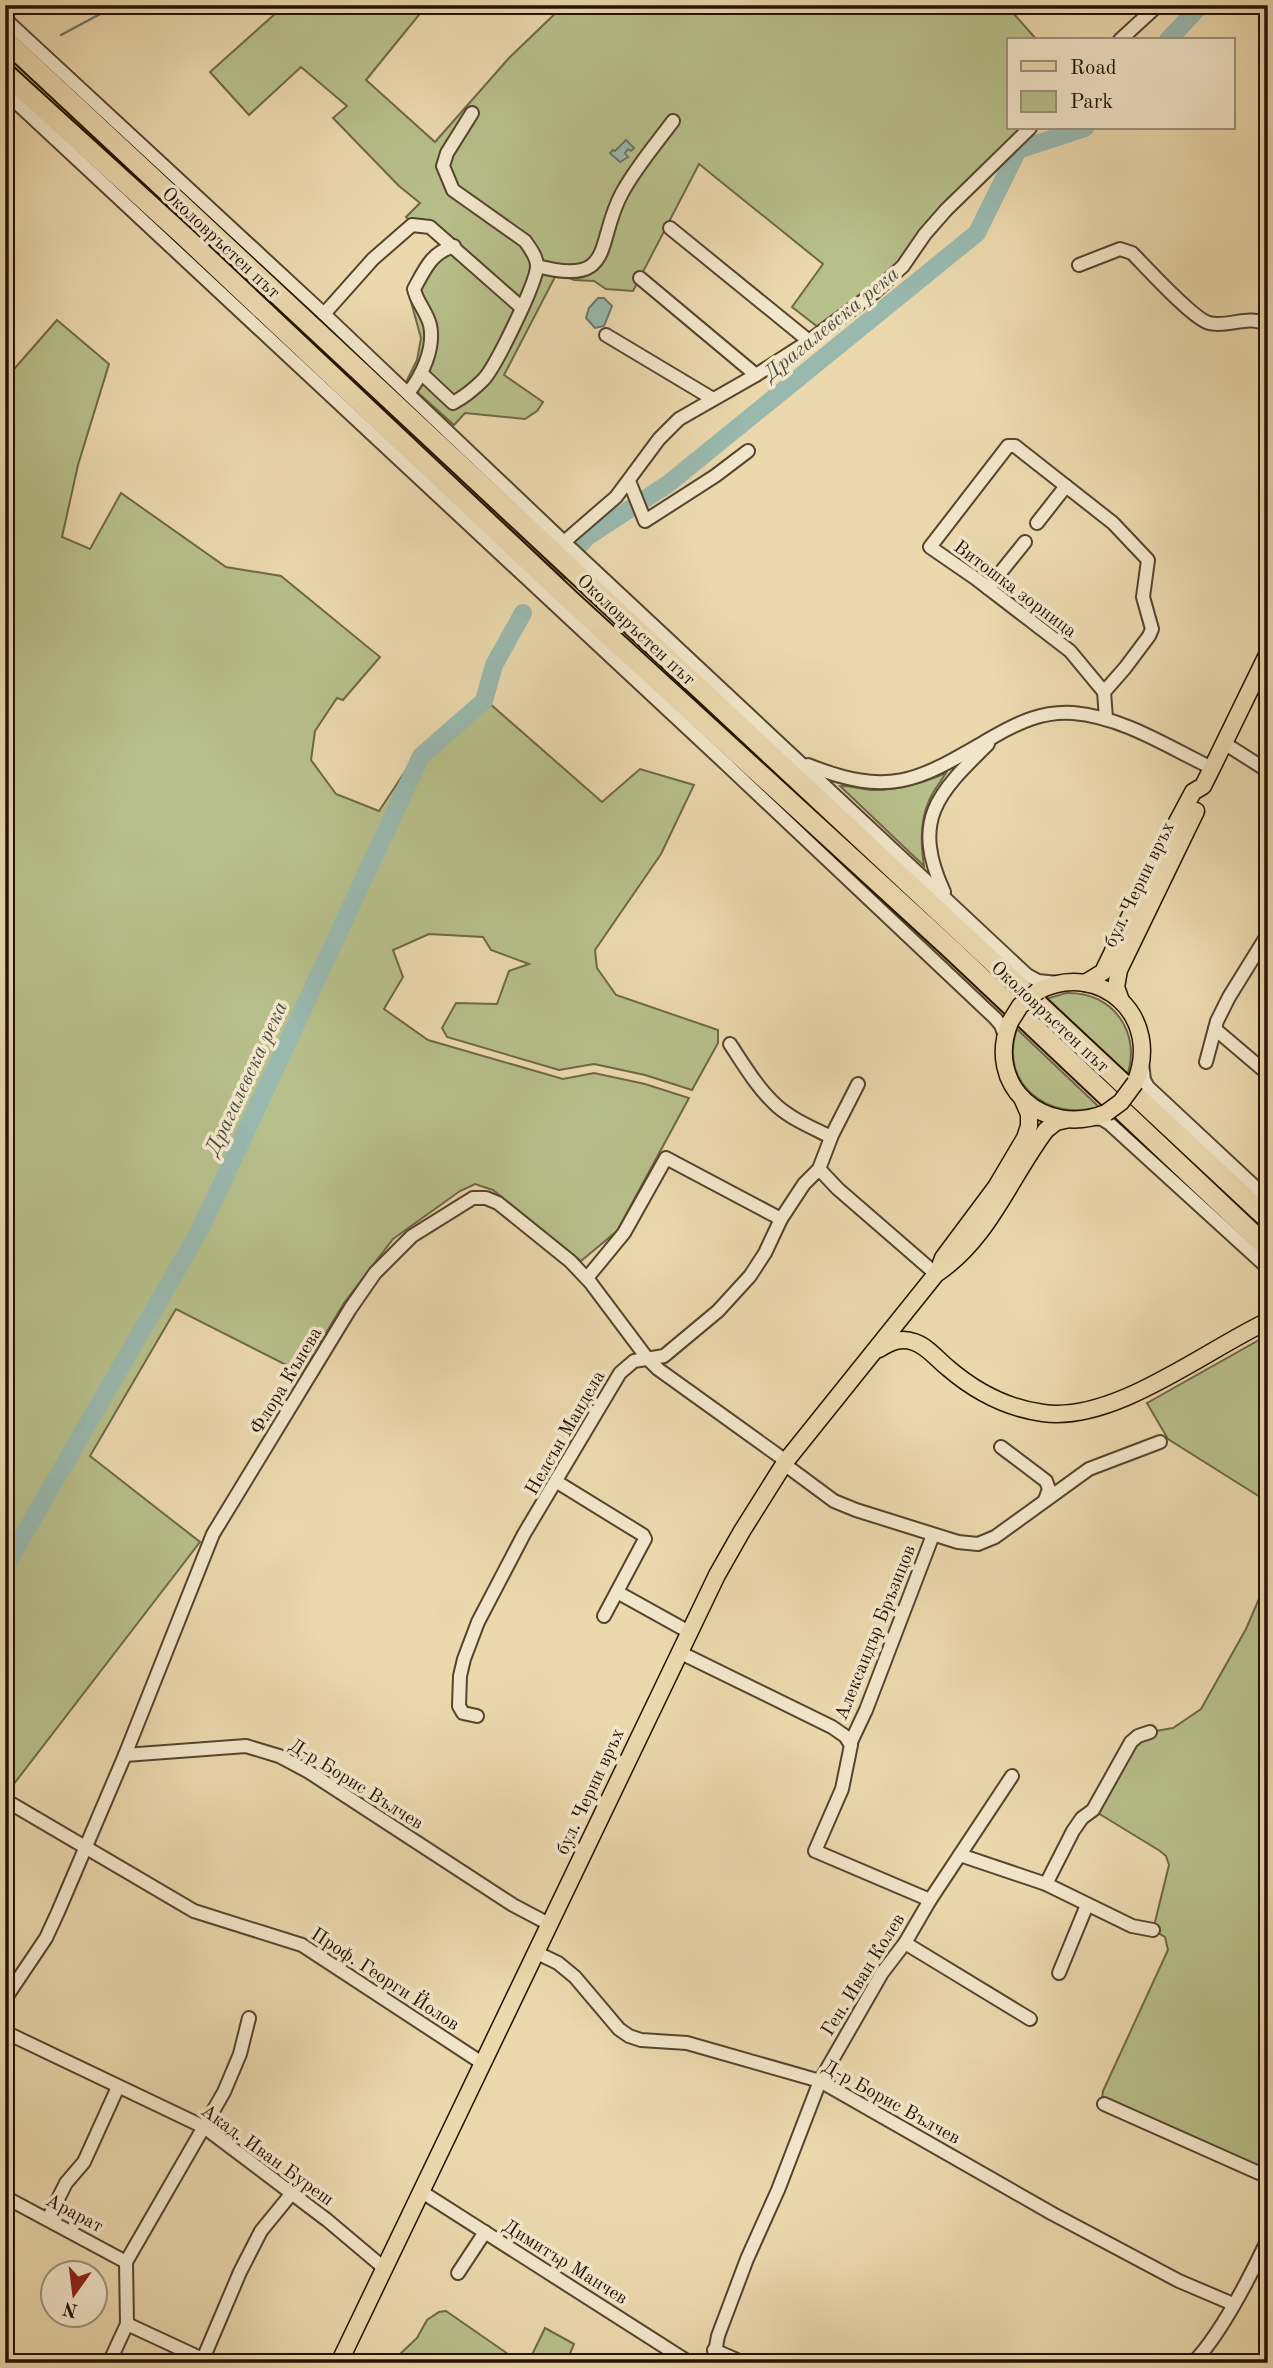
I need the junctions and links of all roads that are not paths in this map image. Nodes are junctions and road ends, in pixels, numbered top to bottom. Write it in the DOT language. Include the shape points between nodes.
graph roads {
  1 [pos="1152,7"];
  2 [pos="5,19"];
  3 [pos="1122,38"];
  4 [pos="5,40"];
  5 [pos="5,73"];
  6 [pos="5,92"];
  7 [pos="472,113"];
  8 [pos="673,121"];
  9 [pos="1028,130"];
  10 [pos="670,228"];
  11 [pos="454,246"];
  12 [pos="1079,265"];
  13 [pos="537,266"];
  14 [pos="640,278"];
  15 [pos="522,308"];
  16 [pos="324,314"];
  17 [pos="1268,326"];
  18 [pos="606,335"];
  19 [pos="809,341"];
  20 [pos="421,373"];
  21 [pos="756,375"];
  22 [pos="408,393"];
  23 [pos="713,399"];
  24 [pos="748,451"];
  25 [pos="629,481"];
  26 [pos="1066,486"];
  27 [pos="489,492"];
  28 [pos="1037,523"];
  29 [pos="1025,541"];
  30 [pos="564,542"];
  31 [pos="988,588"];
  32 [pos="572,602"];
  33 [pos="673,645"];
  34 [pos="1268,653"];
  35 [pos="614,659"];
  36 [pos="639,682"];
  37 [pos="1104,692"];
  38 [pos="715,701"];
  39 [pos="695,715"];
  40 [pos="1106,718"];
  41 [pos="1001,732"];
  42 [pos="1224,743"];
  43 [pos="801,762"];
  44 [pos="1212,768"];
  45 [pos="1268,771"];
  46 [pos="1203,786"];
  47 [pos="947,899"];
  48 [pos="1268,934"];
  49 [pos="1058,983"];
  50 [pos="1085,983"];
  51 [pos="1121,1001"];
  52 [pos="1007,1029"];
  53 [pos="1216,1029"];
  54 [pos="730,1044"];
  55 [pos="1206,1062"];
  56 [pos="1142,1063"];
  57 [pos="1268,1074"];
  58 [pos="858,1084"];
  59 [pos="1022,1098"];
  60 [pos="1099,1116"];
  61 [pos="1065,1120"];
  62 [pos="831,1137"];
  63 [pos="819,1169"];
  64 [pos="1268,1199"];
  65 [pos="782,1219"];
  66 [pos="1268,1219"];
  67 [pos="1268,1248"];
  68 [pos="1268,1268"];
  69 [pos="936,1274"];
  70 [pos="587,1278"];
  71 [pos="1268,1321"];
  72 [pos="872,1355"];
  73 [pos="647,1358"];
  74 [pos="1160,1442"];
  75 [pos="1001,1447"];
  76 [pos="785,1463"];
  77 [pos="557,1482"];
  78 [pos="1045,1500"];
  79 [pos="933,1535"];
  80 [pos="617,1592"];
  81 [pos="604,1616"];
  82 [pos="689,1632"];
  83 [pos="679,1651"];
  84 [pos="477,1716"];
  85 [pos="1150,1732"];
  86 [pos="850,1744"];
  87 [pos="125,1755"];
  88 [pos="1012,1776"];
  89 [pos="5,1800"];
  90 [pos="84,1848"];
  91 [pos="960,1855"];
  92 [pos="1046,1884"];
  93 [pos="930,1900"];
  94 [pos="1087,1905"];
  95 [pos="549,1924"];
  96 [pos="1153,1930"];
  97 [pos="905,1942"];
  98 [pos="536,1952"];
  99 [pos="1059,1973"];
  100 [pos="5,1999"];
  101 [pos="249,2018"];
  102 [pos="1031,2019"];
  103 [pos="5,2032"];
  104 [pos="482,2063"];
  105 [pos="820,2081"];
  106 [pos="118,2087"];
  107 [pos="1104,2104"];
  108 [pos="204,2127"];
  109 [pos="1268,2177"];
  110 [pos="422,2192"];
  111 [pos="292,2193"];
  112 [pos="5,2197"];
  113 [pos="48,2218"];
  114 [pos="485,2232"];
  115 [pos="1268,2239"];
  116 [pos="127,2262"];
  117 [pos="384,2268"];
  118 [pos="458,2273"];
  119 [pos="1233,2304"];
  120 [pos="127,2324"];
  121 [pos="714,2357"];
  122 [pos="207,2361"];
  123 [pos="109,2363"];
  124 [pos="340,2363"];
  125 [pos="690,2363"];
  126 [pos="744,2363"];
  127 [pos="1193,2363"];
  1 -- 3 [label="street"];
  2 -- 16 [label="street, Околовръстен път"];
  4 -- 27 [label="highway, Околовръстен път"];
  5 -- 32 [label="highway, Околовръстен път"];
  6 -- 35 [label="street, Околовръстен път"];
  7 -- 13 [label="street" via="443,166 453,190 525,241"];
  8 -- 13 [label="street" via="622,192 603,254 589,268 576,272"];
  9 -- 19 [label="street" via="946,211 903,266 855,310"];
  10 -- 19 [label="street"];
  11 -- 15 [label="street"];
  11 -- 16 [label="street" via="430,227 412,225 373,259"];
  11 -- 20 [label="street" via="431,258 414,289 430,325 431,340"];
  12 -- 17 [label="street" via="1120,249 1132,253 1204,321 1253,320"];
  13 -- 15 [label="street"];
  14 -- 21 [label="street"];
  15 -- 20 [label="street" via="483,380 468,395 453,403"];
  16 -- 22 [label="street, Околовръстен път"];
  18 -- 23 [label="street"];
  19 -- 21 [label="street"];
  20 -- 22 [label="street"];
  21 -- 23 [label="street"];
  22 -- 30 [label="street, Околовръстен път"];
  23 -- 25 [label="street" via="679,419"];
  24 -- 25 [label="street" via="645,521"];
  25 -- 30 [label="street"];
  26 -- 28 [label="street"];
  26 -- 31 [label="street, Витошка зорница" via="1015,446 1008,446 930,547"];
  26 -- 37 [label="street" via="1114,523 1145,556 1148,567 1143,597 1152,629"];
  27 -- 30 [label="highway"];
  27 -- 38 [label="highway, Околовръстен път"];
  29 -- 31 [label="street"];
  30 -- 33 [label="street, Околовръстен път"];
  31 -- 37 [label="street, Витошка зорница" via="1070,651"];
  32 -- 35 [label="highway"];
  32 -- 39 [label="highway, Околовръстен път"];
  33 -- 38 [label="highway"];
  33 -- 43 [label="street, Околовръстен път"];
  34 -- 42 [label="main road, бул. Черни връх"];
  35 -- 36 [label="street, Околовръстен път"];
  36 -- 39 [label="highway"];
  36 -- 52 [label="street, Околовръстен път"];
  37 -- 40 [label="street"];
  38 -- 66 [label="highway, Околовръстен път"];
  39 -- 67 [label="highway, Околовръстен път"];
  40 -- 41 [label="street" via="1071,713 1036,716"];
  40 -- 44 [label="street"];
  41 -- 43 [label="street" via="935,770 899,781 858,780"];
  41 -- 47 [label="street" via="946,786 933,817 932,863"];
  42 -- 44 [label="main road, бул. Черни връх"];
  42 -- 45 [label="street"];
  43 -- 47 [label="street, Околовръстен път"];
  44 -- 46 [label="main road, бул. Черни връх"];
  46 -- 50 [label="main road, бул. Черни връх" via="1193,792 1102,972"];
  46 -- 51 [label="main road, бул. Черни връх" via="1203,797 1119,970 1116,987"];
  47 -- 49 [label="street, Околовръстен път" via="1031,978"];
  48 -- 53 [label="street" via="1229,997"];
  49 -- 50 [label="main road"];
  49 -- 52 [label="main road, bridge" via="1038,991 1020,1006"];
  50 -- 51 [label="main road"];
  51 -- 56 [label="main road" via="1139,1028"];
  52 -- 59 [label="main road" via="1006,1069"];
  53 -- 55 [label="street"];
  53 -- 57 [label="street"];
  54 -- 62 [label="street" via="778,1107"];
  56 -- 60 [label="main road, bridge" via="1121,1102"];
  56 -- 64 [label="street, Околовръстен път" via="1148,1087"];
  58 -- 62 [label="street, Нелсън Мандела"];
  59 -- 61 [label="main road" via="1040,1112"];
  59 -- 69 [label="main road, бул. Черни връх" via="1029,1114 1025,1138"];
  60 -- 61 [label="main road"];
  60 -- 68 [label="street"];
  61 -- 69 [label="main road, бул. Черни връх" via="1046,1130 986,1225"];
  62 -- 63 [label="street, Нелсън Мандела"];
  63 -- 65 [label="street, Нелсън Мандела" via="807,1179"];
  63 -- 69 [label="street"];
  65 -- 70 [label="street" via="666,1158 624,1233"];
  65 -- 73 [label="street, Нелсън Мандела" via="765,1254 725,1304 664,1356"];
  69 -- 72 [label="main road, бул. Черни връх"];
  70 -- 73 [label="street, Флора Кънева"];
  70 -- 87 [label="street, Флора Кънева" via="498,1203 482,1197 472,1198 394,1252 350,1309 213,1534"];
  71 -- 72 [label="main road" via="1123,1400 1077,1413 1046,1413 998,1401 911,1341 895,1341"];
  72 -- 76 [label="main road, бул. Черни връх"];
  73 -- 76 [label="street, Флора Кънева"];
  73 -- 77 [label="street, Нелсън Мандела" via="634,1361 620,1373"];
  74 -- 78 [label="street, Флора Кънева" via="1089,1469"];
  75 -- 78 [label="street" via="1046,1482"];
  76 -- 79 [label="street, Флора Кънева" via="845,1506"];
  76 -- 82 [label="main road, бул. Черни връх" via="742,1531"];
  77 -- 80 [label="street" via="643,1535"];
  77 -- 84 [label="street, Нелсън Мандела" via="524,1534 473,1633 460,1676 460,1711"];
  78 -- 79 [label="street, Флора Кънева" via="986,1542 958,1542"];
  79 -- 86 [label="street, Александър Бръзицов"];
  80 -- 81 [label="street"];
  80 -- 82 [label="street"];
  82 -- 83 [label="main road, бул. Черни връх"];
  83 -- 86 [label="street, Александър Бръзицов" via="832,1727"];
  83 -- 95 [label="main road, бул. Черни връх"];
  85 -- 92 [label="street" via="1131,1742 1093,1810 1073,1831"];
  86 -- 93 [label="street, Александър Бръзицов" via="845,1780 815,1851"];
  87 -- 90 [label="street, Флора Кънева"];
  87 -- 95 [label="street, Д-р Борис Вълчев" via="246,1746 279,1756"];
  88 -- 91 [label="street, Ген. Иван Колев"];
  89 -- 90 [label="street, Проф. Георги Йолов"];
  90 -- 100 [label="street, Флора Кънева" via="46,1938"];
  90 -- 104 [label="street, Проф. Георги Йолов" via="194,1911 302,1945"];
  91 -- 92 [label="street"];
  91 -- 93 [label="street, Ген. Иван Колев"];
  92 -- 94 [label="street"];
  93 -- 97 [label="street, Ген. Иван Колев"];
  94 -- 96 [label="street" via="1132,1926"];
  94 -- 99 [label="street"];
  95 -- 98 [label="main road, бул. Черни връх"];
  97 -- 102 [label="street"];
  97 -- 105 [label="street, Ген. Иван Колев"];
  98 -- 104 [label="main road, бул. Черни връх"];
  98 -- 105 [label="street, Д-р Борис Вълчев" via="575,1977 629,2036 687,2043"];
  101 -- 108 [label="street" via="240,2054"];
  103 -- 106 [label="street, Акад. Иван Буреш"];
  104 -- 110 [label="main road, бул. Черни връх"];
  105 -- 119 [label="street, Д-р Борис Вълчев" via="1053,2214 1179,2281"];
  105 -- 121 [label="street, Ген. Иван Колев" via="747,2259"];
  106 -- 108 [label="street, Акад. Иван Буреш"];
  106 -- 113 [label="street" via="84,2162 66,2183"];
  107 -- 109 [label="street"];
  108 -- 111 [label="street, Акад. Иван Буреш"];
  108 -- 116 [label="street"];
  110 -- 114 [label="street, Димитър Манчев"];
  110 -- 117 [label="main road, бул. Черни връх"];
  111 -- 117 [label="street, Акад. Иван Буреш"];
  111 -- 122 [label="street" via="261,2231 240,2272"];
  112 -- 113 [label="street, Арарат"];
  113 -- 116 [label="street, Арарат"];
  114 -- 118 [label="street"];
  114 -- 125 [label="street, Димитър Манчев"];
  115 -- 119 [label="street"];
  116 -- 120 [label="street"];
  117 -- 124 [label="main road, бул. Черни връх"];
  119 -- 127 [label="street"];
  120 -- 122 [label="street"];
  120 -- 123 [label="street"];
  121 -- 126 [label="street"];
}
